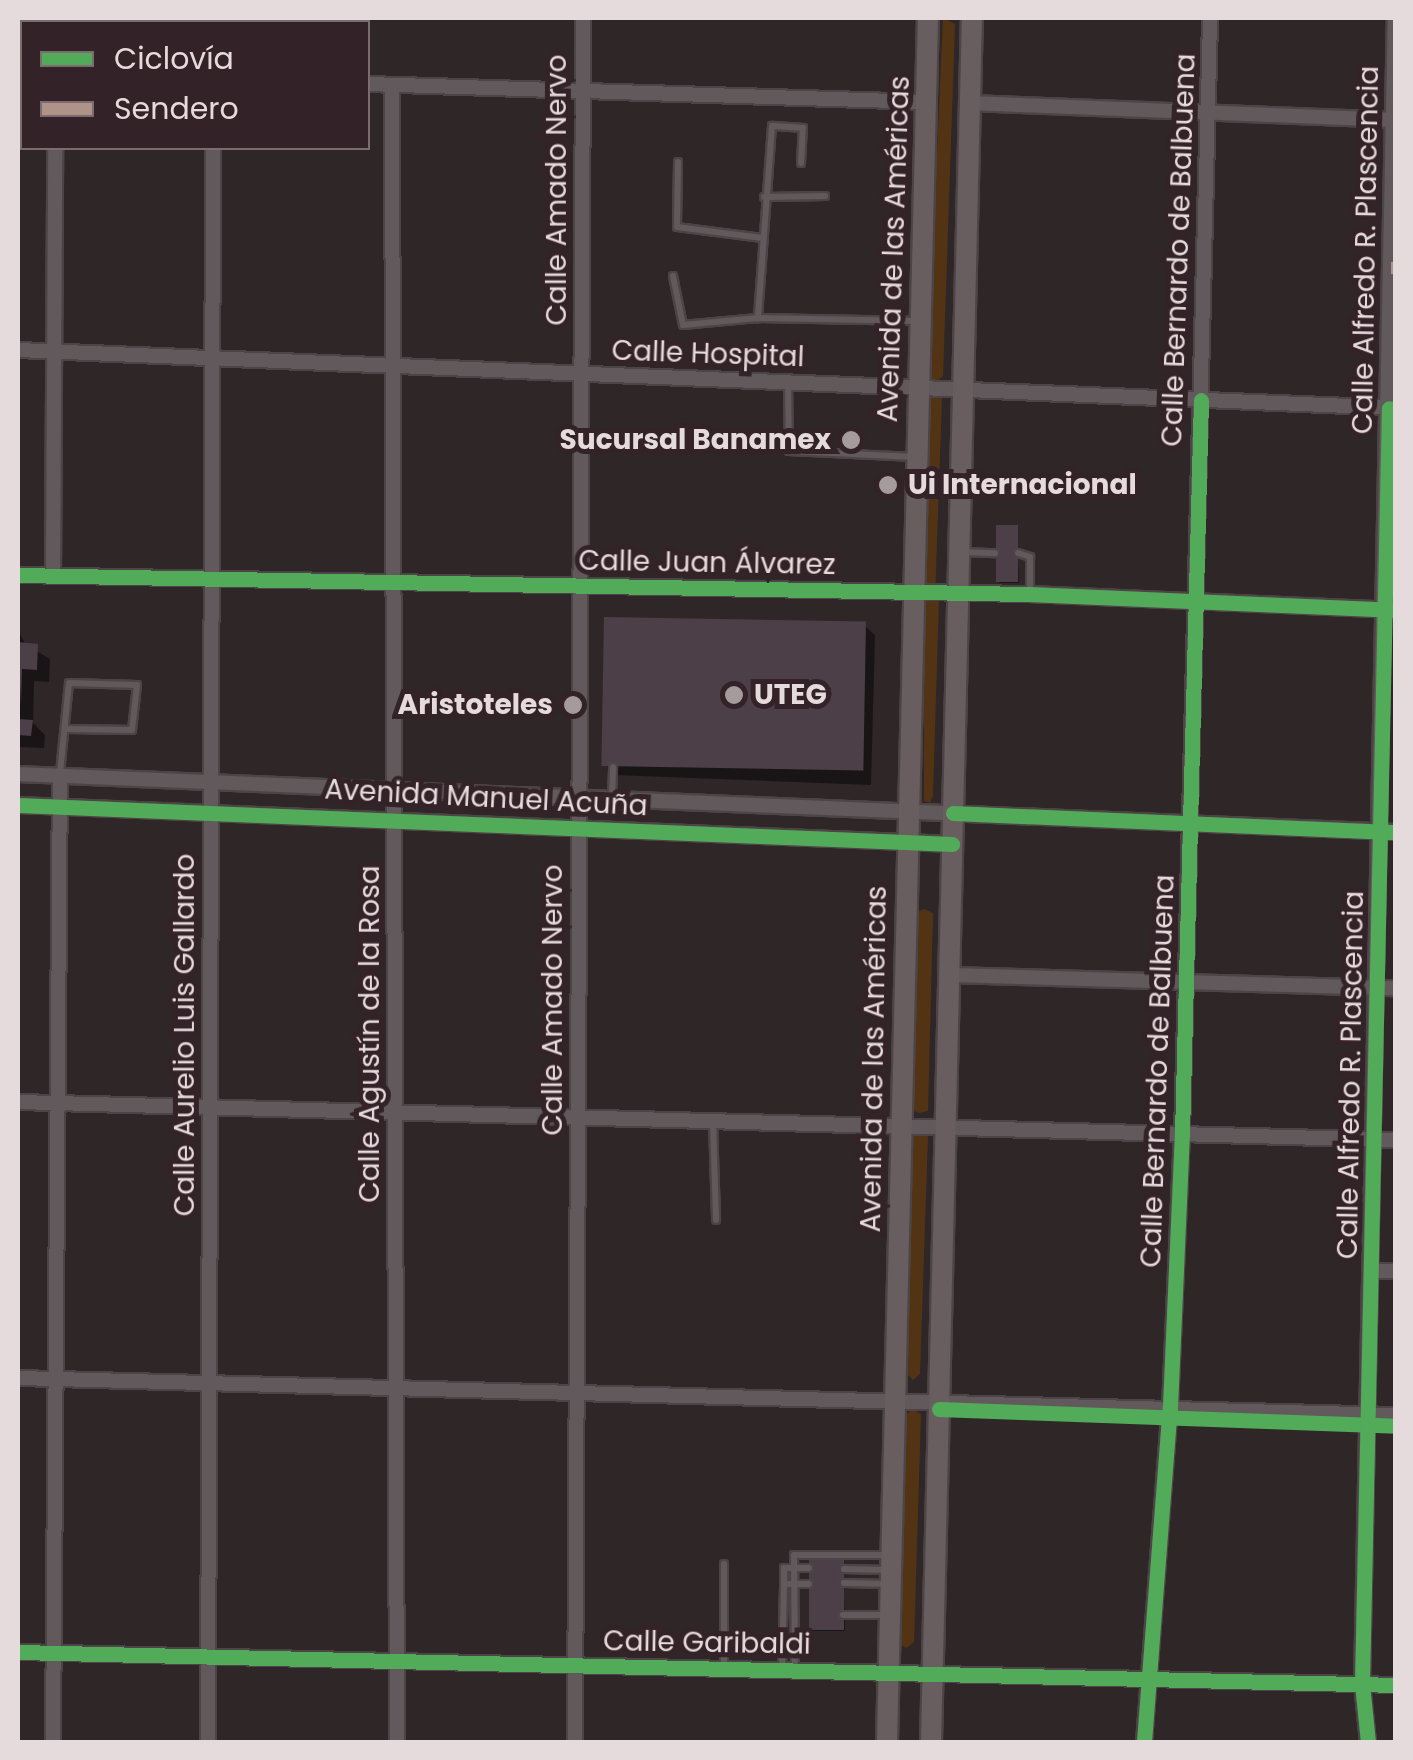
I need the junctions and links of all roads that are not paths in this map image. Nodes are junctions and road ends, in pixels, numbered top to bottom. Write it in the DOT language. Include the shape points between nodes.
graph roads {
  1 [pos="583,18"];
  2 [pos="928,18"];
  3 [pos="972,18"];
  4 [pos="1210,18"];
  5 [pos="1395,18"];
  6 [pos="370,84"];
  7 [pos="392,85"];
  8 [pos="583,91"];
  9 [pos="925,102"];
  10 [pos="971,103"];
  11 [pos="1208,112"];
  12 [pos="1394,120"];
  13 [pos="55,150"];
  14 [pos="213,150"];
  15 [pos="678,162"];
  16 [pos="801,163"];
  17 [pos="825,196"];
  18 [pos="764,197"];
  19 [pos="762,238"];
  20 [pos="1393,268"];
  21 [pos="672,276"];
  22 [pos="758,318"];
  23 [pos="920,321"];
  24 [pos="18,350"];
  25 [pos="54,352"];
  26 [pos="212,358"];
  27 [pos="393,366"];
  28 [pos="582,374"];
  29 [pos="788,382"];
  30 [pos="918,388"];
  31 [pos="964,390"];
  32 [pos="1201,400"];
  33 [pos="1392,408"];
  34 [pos="916,457"];
  35 [pos="961,552"];
  36 [pos="995,552"];
  37 [pos="1018,553"];
  38 [pos="18,575"];
  39 [pos="52,576"];
  40 [pos="211,580"];
  41 [pos="394,583"];
  42 [pos="580,587"];
  43 [pos="912,591"];
  44 [pos="960,592"];
  45 [pos="1030,594"];
  46 [pos="1192,601"];
  47 [pos="1390,610"];
  48 [pos="67,729"];
  49 [pos="613,767"];
  50 [pos="18,774"];
  51 [pos="60,775"];
  52 [pos="211,780"];
  53 [pos="395,790"];
  54 [pos="579,797"];
  55 [pos="612,800"];
  56 [pos="18,805"];
  57 [pos="58,806"];
  58 [pos="211,810"];
  59 [pos="905,810"];
  60 [pos="953,813"];
  61 [pos="395,819"];
  62 [pos="1191,824"];
  63 [pos="578,828"];
  64 [pos="1388,832"];
  65 [pos="906,842"];
  66 [pos="952,844"];
  67 [pos="950,975"];
  68 [pos="1185,982"];
  69 [pos="1376,988"];
  70 [pos="1396,988"];
  71 [pos="18,1102"];
  72 [pos="53,1103"];
  73 [pos="210,1107"];
  74 [pos="396,1112"];
  75 [pos="578,1118"];
  76 [pos="713,1121"];
  77 [pos="901,1126"];
  78 [pos="946,1128"];
  79 [pos="1182,1134"];
  80 [pos="1374,1140"];
  81 [pos="1396,1140"];
  82 [pos="716,1220"];
  83 [pos="1372,1271"];
  84 [pos="1396,1271"];
  85 [pos="18,1378"];
  86 [pos="53,1379"];
  87 [pos="209,1384"];
  88 [pos="396,1388"];
  89 [pos="576,1392"];
  90 [pos="894,1400"];
  91 [pos="939,1400"];
  92 [pos="1170,1408"];
  93 [pos="1370,1414"];
  94 [pos="1396,1414"];
  95 [pos="724,1564"];
  96 [pos="794,1567"];
  97 [pos="809,1568"];
  98 [pos="844,1568"];
  99 [pos="890,1570"];
  100 [pos="844,1583"];
  101 [pos="784,1584"];
  102 [pos="796,1584"];
  103 [pos="809,1584"];
  104 [pos="796,1614"];
  105 [pos="808,1614"];
  106 [pos="844,1614"];
  107 [pos="889,1616"];
  108 [pos="18,1652"];
  109 [pos="52,1653"];
  110 [pos="208,1656"];
  111 [pos="397,1661"];
  112 [pos="575,1665"];
  113 [pos="724,1669"];
  114 [pos="789,1670"];
  115 [pos="888,1672"];
  116 [pos="932,1674"];
  117 [pos="1149,1678"];
  118 [pos="1362,1684"];
  119 [pos="1396,1684"];
  120 [pos="890,1737"];
  121 [pos="52,1742"];
  122 [pos="208,1742"];
  123 [pos="398,1742"];
  124 [pos="574,1742"];
  125 [pos="930,1742"];
  126 [pos="1144,1742"];
  127 [pos="1368,1742"];
  1 -- 8 [label="street, Calle Amado Nervo"];
  2 -- 9 [label="main road, Avenida de las Américas"];
  3 -- 10 [label="main road"];
  4 -- 11 [label="street, Calle Bernardo de Balbuena"];
  5 -- 12 [label="street, Calle Alfredo R. Plascencia"];
  6 -- 7 [label="street"];
  7 -- 8 [label="street"];
  7 -- 27 [label="street, Calle Agustín de la Rosa"];
  8 -- 9 [label="street"];
  8 -- 28 [label="street, Calle Amado Nervo"];
  9 -- 23 [label="main road, Avenida de las Américas"];
  10 -- 11 [label="street"];
  10 -- 31 [label="main road"];
  11 -- 12 [label="street"];
  11 -- 32 [label="street, Calle Bernardo de Balbuena"];
  12 -- 20 [label="street, Calle Alfredo R. Plascencia"];
  13 -- 25 [label="street"];
  14 -- 26 [label="street, Calle Aurelio Luis Gallardo"];
  15 -- 19 [label="lane" via="677,227"];
  16 -- 18 [label="lane" via="802,128 772,126"];
  17 -- 18 [label="lane"];
  18 -- 19 [label="lane"];
  19 -- 22 [label="lane"];
  20 -- 33 [label="street, Calle Alfredo R. Plascencia"];
  21 -- 22 [label="lane" via="683,326"];
  22 -- 23 [label="lane"];
  23 -- 30 [label="main road, Avenida de las Américas"];
  24 -- 25 [label="street, Calle Hospital"];
  25 -- 26 [label="street, Calle Hospital"];
  25 -- 39 [label="street"];
  26 -- 27 [label="street, Calle Hospital"];
  26 -- 40 [label="street, Calle Aurelio Luis Gallardo"];
  27 -- 28 [label="street, Calle Hospital"];
  27 -- 41 [label="street, Calle Agustín de la Rosa"];
  28 -- 29 [label="street, Calle Hospital"];
  28 -- 42 [label="street, Calle Amado Nervo"];
  29 -- 30 [label="street, Calle Hospital"];
  29 -- 34 [label="lane" via="790,452"];
  30 -- 31 [label="street, Calle Hospital"];
  30 -- 34 [label="main road, Avenida de las Américas"];
  31 -- 32 [label="street, Calle Hospital"];
  31 -- 35 [label="main road"];
  32 -- 33 [label="street, Calle Hospital"];
  32 -- 46 [label="street, Calle Bernardo de Balbuena"];
  33 -- 47 [label="street, Calle Alfredo R. Plascencia"];
  34 -- 43 [label="main road, Avenida de las Américas"];
  35 -- 36 [label="lane"];
  35 -- 44 [label="main road"];
  37 -- 45 [label="lane" via="1030,557"];
  38 -- 39 [label="street, Calle Juan Álvarez"];
  39 -- 40 [label="street, Calle Juan Álvarez"];
  40 -- 41 [label="street, Calle Juan Álvarez"];
  40 -- 52 [label="street, Calle Aurelio Luis Gallardo"];
  41 -- 42 [label="street, Calle Juan Álvarez"];
  41 -- 53 [label="street, Calle Agustín de la Rosa"];
  42 -- 43 [label="street, Calle Juan Álvarez"];
  42 -- 54 [label="street, Calle Amado Nervo"];
  43 -- 44 [label="street, Calle Juan Álvarez"];
  43 -- 59 [label="main road, Avenida de las Américas"];
  44 -- 45 [label="street, Calle Juan Álvarez"];
  44 -- 60 [label="main road"];
  45 -- 46 [label="street, Calle Juan Álvarez"];
  46 -- 47 [label="street, Calle Juan Álvarez"];
  46 -- 62 [label="street, Calle Bernardo de Balbuena"];
  47 -- 64 [label="street, Calle Alfredo R. Plascencia"];
  48 -- 48 [label="lane" via="72,680 136,685 132,730"];
  48 -- 51 [label="lane"];
  49 -- 55 [label="lane"];
  50 -- 51 [label="street, Avenida Manuel Acuña"];
  51 -- 52 [label="street, Avenida Manuel Acuña"];
  51 -- 57 [label="street"];
  52 -- 53 [label="street, Avenida Manuel Acuña"];
  52 -- 58 [label="street, Calle Aurelio Luis Gallardo"];
  53 -- 54 [label="street, Avenida Manuel Acuña"];
  53 -- 61 [label="street, Calle Agustín de la Rosa"];
  54 -- 55 [label="street, Avenida Manuel Acuña"];
  54 -- 63 [label="street, Calle Amado Nervo"];
  55 -- 59 [label="street, Avenida Manuel Acuña"];
  56 -- 57 [label="street, Avenida Manuel Acuña"];
  57 -- 58 [label="street, Avenida Manuel Acuña"];
  57 -- 72 [label="street"];
  58 -- 61 [label="street, Avenida Manuel Acuña"];
  58 -- 73 [label="street, Calle Aurelio Luis Gallardo"];
  59 -- 60 [label="street, Avenida Manuel Acuña"];
  59 -- 65 [label="main road, Avenida de las Américas"];
  60 -- 62 [label="street, Avenida Manuel Acuña"];
  60 -- 66 [label="main road"];
  61 -- 63 [label="street, Avenida Manuel Acuña"];
  61 -- 74 [label="street, Calle Agustín de la Rosa"];
  62 -- 64 [label="street, Avenida Manuel Acuña"];
  62 -- 68 [label="street, Calle Bernardo de Balbuena"];
  63 -- 65 [label="street, Avenida Manuel Acuña"];
  63 -- 75 [label="street, Calle Amado Nervo"];
  64 -- 69 [label="street, Calle Alfredo R. Plascencia"];
  65 -- 66 [label="street, Avenida Manuel Acuña"];
  65 -- 77 [label="main road, Avenida de las Américas"];
  66 -- 67 [label="main road"];
  67 -- 68 [label="street"];
  67 -- 78 [label="main road"];
  68 -- 69 [label="street"];
  68 -- 79 [label="street, Calle Bernardo de Balbuena"];
  69 -- 70 [label="street"];
  69 -- 80 [label="street, Calle Alfredo R. Plascencia"];
  71 -- 72 [label="street"];
  72 -- 73 [label="street"];
  72 -- 86 [label="street"];
  73 -- 74 [label="street"];
  73 -- 87 [label="street, Calle Aurelio Luis Gallardo"];
  74 -- 75 [label="street"];
  74 -- 88 [label="street, Calle Agustín de la Rosa"];
  75 -- 76 [label="street"];
  75 -- 89 [label="street, Calle Amado Nervo"];
  76 -- 77 [label="street"];
  76 -- 82 [label="lane"];
  77 -- 78 [label="street"];
  77 -- 90 [label="main road, Avenida de las Américas"];
  78 -- 79 [label="street"];
  78 -- 91 [label="main road"];
  79 -- 80 [label="street"];
  79 -- 92 [label="street, Calle Bernardo de Balbuena"];
  80 -- 81 [label="street"];
  80 -- 83 [label="street, Calle Alfredo R. Plascencia"];
  83 -- 84 [label="street"];
  83 -- 93 [label="street, Calle Alfredo R. Plascencia"];
  85 -- 86 [label="street"];
  86 -- 87 [label="street"];
  86 -- 109 [label="street"];
  87 -- 88 [label="street"];
  87 -- 110 [label="street, Calle Aurelio Luis Gallardo"];
  88 -- 89 [label="street"];
  88 -- 111 [label="street, Calle Agustín de la Rosa"];
  89 -- 90 [label="street"];
  89 -- 112 [label="street, Calle Amado Nervo"];
  90 -- 91 [label="street"];
  90 -- 99 [label="main road, Avenida de las Américas"];
  91 -- 92 [label="street"];
  91 -- 116 [label="main road"];
  92 -- 93 [label="street"];
  92 -- 117 [label="street, Calle Bernardo de Balbuena"];
  93 -- 94 [label="street"];
  93 -- 118 [label="street, Calle Alfredo R. Plascencia"];
  95 -- 113 [label="lane"];
  96 -- 97 [label="lane"];
  96 -- 99 [label="lane" via="797,1554"];
  96 -- 101 [label="lane" via="784,1568"];
  96 -- 102 [label="lane"];
  98 -- 99 [label="lane"];
  99 -- 100 [label="lane"];
  99 -- 107 [label="main road, Avenida de las Américas"];
  101 -- 102 [label="lane"];
  101 -- 114 [label="lane"];
  102 -- 103 [label="lane"];
  102 -- 104 [label="lane"];
  104 -- 105 [label="lane"];
  104 -- 114 [label="lane"];
  106 -- 107 [label="lane"];
  107 -- 115 [label="main road, Avenida de las Américas"];
  108 -- 109 [label="street, Calle Garibaldi"];
  109 -- 110 [label="street, Calle Garibaldi"];
  109 -- 121 [label="street"];
  110 -- 111 [label="street, Calle Garibaldi"];
  110 -- 122 [label="street, Calle Aurelio Luis Gallardo"];
  111 -- 112 [label="street, Calle Garibaldi"];
  111 -- 123 [label="street, Calle Agustín de la Rosa"];
  112 -- 113 [label="street, Calle Garibaldi"];
  112 -- 124 [label="street, Calle Amado Nervo"];
  113 -- 114 [label="street, Calle Garibaldi"];
  114 -- 115 [label="street, Calle Garibaldi"];
  115 -- 116 [label="street, Calle Garibaldi"];
  115 -- 120 [label="main road, Avenida de las Américas"];
  116 -- 117 [label="street, Calle Garibaldi"];
  116 -- 125 [label="main road"];
  117 -- 118 [label="street, Calle Garibaldi"];
  117 -- 126 [label="street, Calle Bernardo de Balbuena"];
  118 -- 119 [label="street, Calle Garibaldi"];
  118 -- 127 [label="street, Calle Alfredo R. Plascencia"];
}
